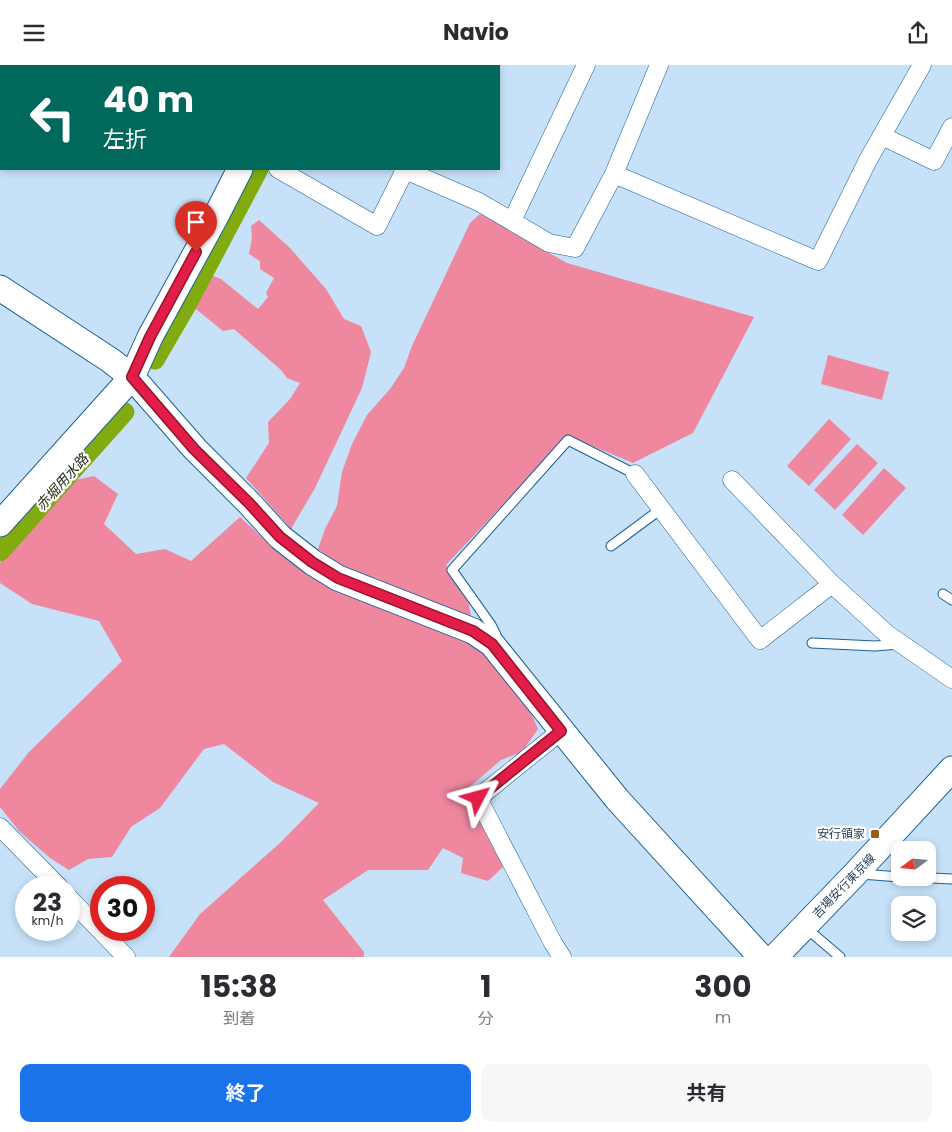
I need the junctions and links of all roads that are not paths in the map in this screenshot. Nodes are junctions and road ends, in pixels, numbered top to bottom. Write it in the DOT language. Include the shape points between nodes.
graph roads {
  1 [pos="586,65"];
  2 [pos="659,65"];
  3 [pos="922,65"];
  4 [pos="952,127"];
  5 [pos="882,136"];
  6 [pos="239,170"];
  7 [pos="280,170"];
  8 [pos="404,170"];
  9 [pos="406,170"];
  10 [pos="614,174"];
  11 [pos="512,221"];
  12 [pos="0,288"];
  13 [pos="132,377"];
  14 [pos="635,474"];
  15 [pos="732,480"];
  16 [pos="661,509"];
  17 [pos="0,524"];
  18 [pos="611,547"];
  19 [pos="832,584"];
  20 [pos="943,594"];
  21 [pos="952,600"];
  22 [pos="812,643"];
  23 [pos="492,644"];
  24 [pos="902,644"];
  25 [pos="952,679"];
  26 [pos="561,731"];
  27 [pos="952,769"];
  28 [pos="0,827"];
  29 [pos="856,873"];
  30 [pos="48,876"];
  31 [pos="891,876"];
  32 [pos="936,878"];
  33 [pos="952,879"];
  34 [pos="80,909"];
  35 [pos="804,927"];
  36 [pos="126,957"];
  37 [pos="562,957"];
  38 [pos="761,957"];
  39 [pos="775,957"];
  40 [pos="840,957"];
  1 -- 11 [label="street"];
  2 -- 10 [label="street"];
  3 -- 5 [label="street"];
  4 -- 5 [label="street" via="934,161"];
  5 -- 10 [label="street" via="818,261"];
  6 -- 13 [label="street"];
  7 -- 8 [label="street" via="376,226"];
  9 -- 11 [label="street" via="479,202"];
  10 -- 11 [label="street" via="576,248 549,243"];
  12 -- 13 [label="street"];
  13 -- 17 [label="street"];
  13 -- 23 [label="street" via="194,449 280,537 312,562 338,578 473,631"];
  14 -- 16 [label="street"];
  14 -- 23 [label="lane" via="568,440 452,570 491,625 496,635"];
  15 -- 19 [label="street"];
  16 -- 18 [label="lane"];
  16 -- 19 [label="street" via="760,640"];
  19 -- 24 [label="street"];
  20 -- 21 [label="lane"];
  22 -- 24 [label="lane"];
  23 -- 26 [label="street"];
  24 -- 25 [label="street"];
  26 -- 37 [label="street" via="478,798"];
  26 -- 38 [label="street" via="617,799"];
  27 -- 29 [label="street, 吉場安行東京線"];
  28 -- 30 [label="street"];
  29 -- 31 [label="lane"];
  29 -- 35 [label="street, 吉場安行東京線"];
  32 -- 33 [label="lane"];
  34 -- 36 [label="street"];
  35 -- 39 [label="street, 吉場安行東京線"];
  35 -- 40 [label="lane"];
}
